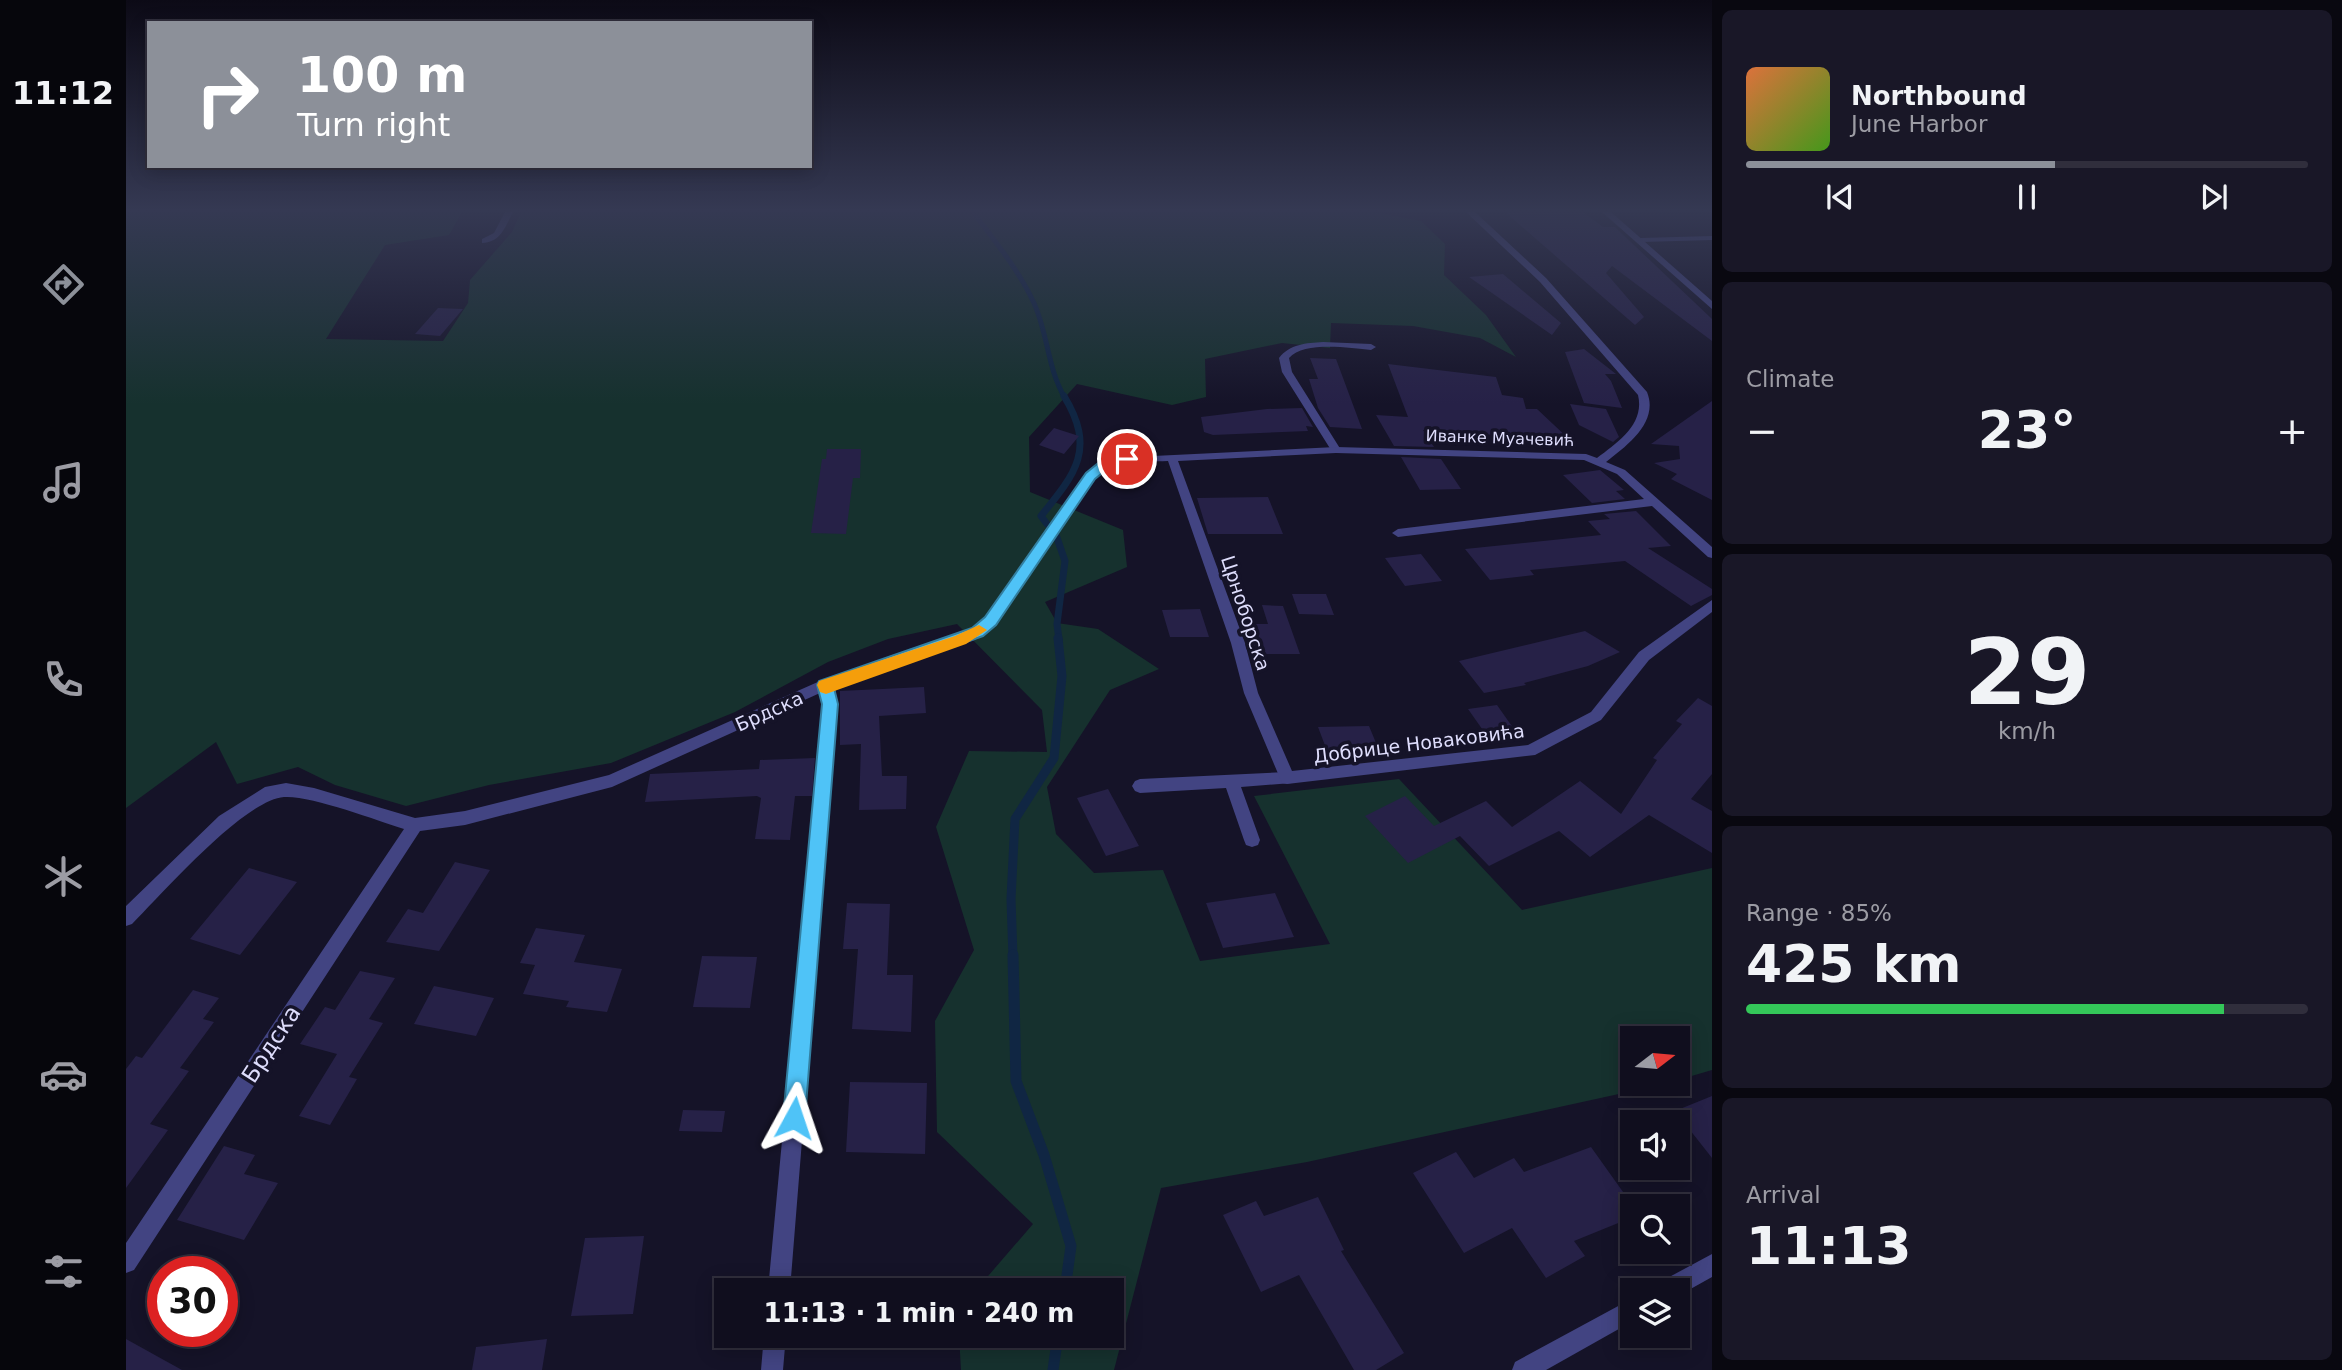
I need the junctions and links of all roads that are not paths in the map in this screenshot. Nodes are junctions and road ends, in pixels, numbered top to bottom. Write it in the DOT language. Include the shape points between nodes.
graph roads {
  1 [pos="1539,276"];
  2 [pos="1683,276"];
  3 [pos="1708,298"];
  4 [pos="1712,306"];
  5 [pos="1371,347"];
  6 [pos="1336,450"];
  7 [pos="1172,458"];
  8 [pos="1600,461"];
  9 [pos="1653,502"];
  10 [pos="1398,533"];
  11 [pos="1712,554"];
  12 [pos="1712,605"];
  13 [pos="825,685"];
  14 [pos="1287,778"];
  15 [pos="1232,782"];
  16 [pos="1140,786"];
  17 [pos="415,825"];
  18 [pos="1252,840"];
  19 [pos="126,918"];
  20 [pos="126,1262"];
  21 [pos="1712,1265"];
  22 [pos="780,1278"];
  23 [pos="1689,1278"];
  24 [pos="1620,1316"];
  25 [pos="774,1348"];
  26 [pos="772,1370"];
  27 [pos="1523,1370"];
  1 -- 8 [label="street, Иванке Муачевић" via="1647,404 1646,414 1622,444"];
  2 -- 3 [label="street"];
  3 -- 4 [label="street"];
  5 -- 6 [label="street" via="1311,345 1293,349 1283,358 1287,372"];
  6 -- 7 [label="street, Иванке Муачевић"];
  6 -- 8 [label="street, Иванке Муачевић" via="1511,453"];
  7 -- 13 [label="street, Иванке Муачевић" via="1107,462 1076,496 991,621 978,632"];
  7 -- 14 [label="street, Црноборска" via="1238,643 1251,693"];
  8 -- 9 [label="street" via="1621,472"];
  9 -- 10 [label="street"];
  9 -- 11 [label="street"];
  12 -- 14 [label="street, Добрице Новаковића" via="1644,656 1596,716 1530,751"];
  13 -- 17 [label="street, Брдска" via="612,781 465,818"];
  13 -- 22 [label="street, Брдска" via="830,704"];
  14 -- 15 [label="street, Добрице Новаковића"];
  15 -- 16 [label="street, Добрице Новаковића"];
  15 -- 18 [label="street"];
  17 -- 19 [label="street, Брдска" via="314,795 286,790 265,794 225,821"];
  17 -- 20 [label="street, Брдска"];
  21 -- 23 [label="street"];
  24 -- 27 [label="street"];
  25 -- 26 [label="street"];
}
